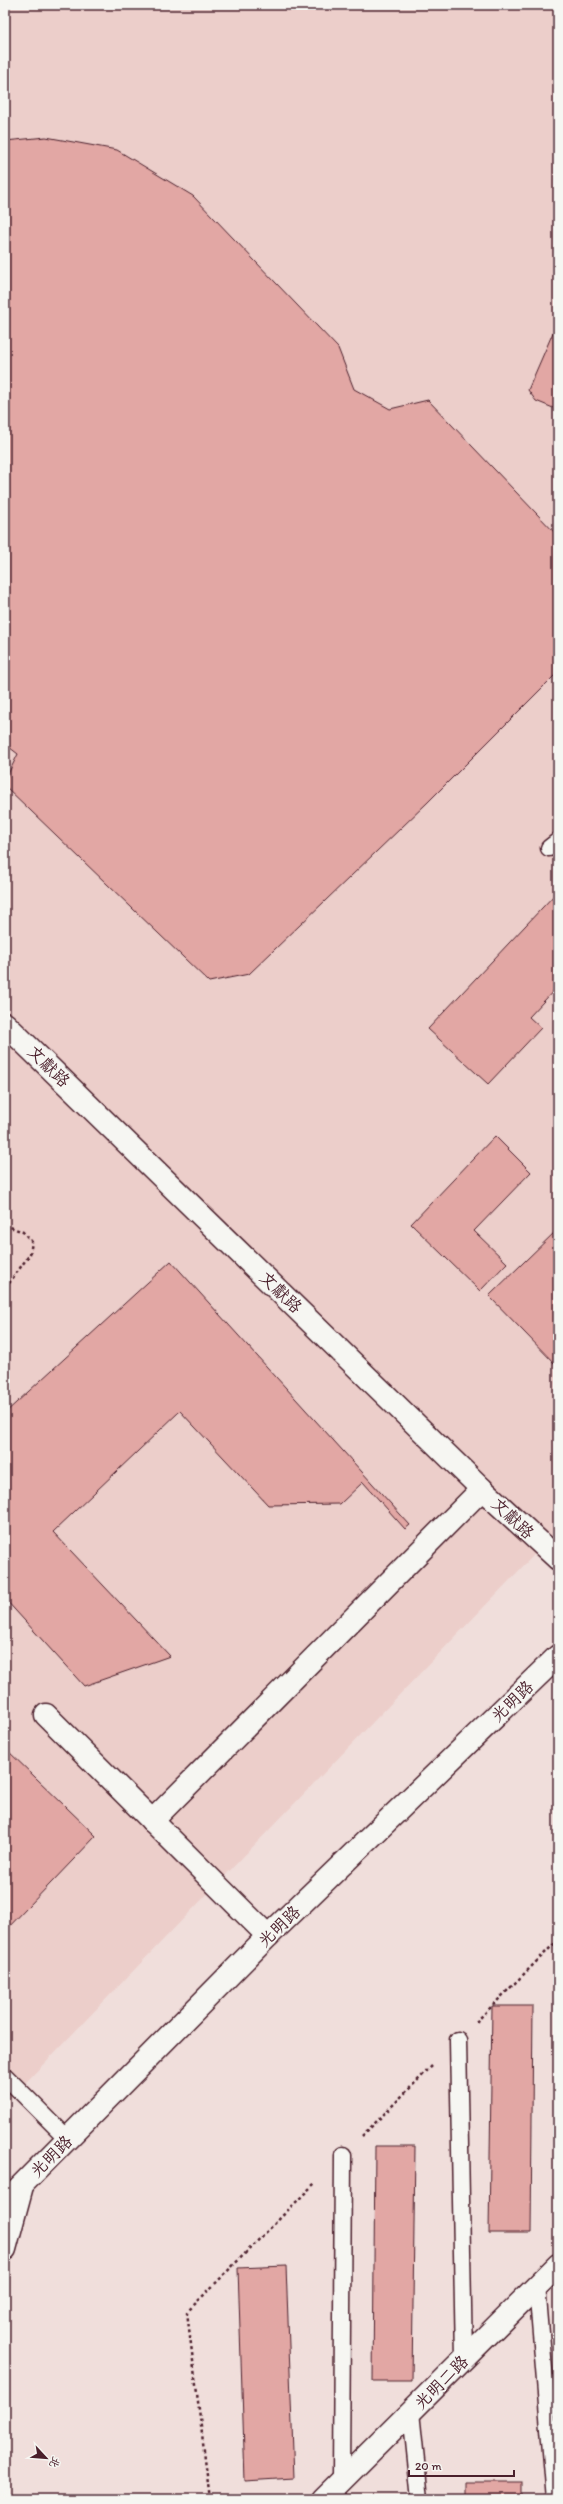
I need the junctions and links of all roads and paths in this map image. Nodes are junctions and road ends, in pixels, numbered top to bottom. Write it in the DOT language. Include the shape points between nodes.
graph roads {
  1 [pos="5,1024"];
  2 [pos="5,1225"];
  3 [pos="5,1289"];
  4 [pos="482,1489"];
  5 [pos="558,1559"];
  6 [pos="558,1656"];
  7 [pos="46,1715"];
  8 [pos="152,1821"];
  9 [pos="268,1936"];
  10 [pos="458,2040"];
  11 [pos="5,2076"];
  12 [pos="68,2139"];
  13 [pos="343,2155"];
  14 [pos="13,2188"];
  15 [pos="5,2202"];
  16 [pos="5,2249"];
  17 [pos="558,2265"];
  18 [pos="537,2286"];
  19 [pos="464,2358"];
  20 [pos="411,2412"];
  21 [pos="341,2481"];
  22 [pos="323,2499"];
  23 [pos="420,2499"];
  24 [pos="555,2499"];
  1 -- 4 [label="street, 文獻路"];
  2 -- 3 [label="path" via="23,1232 32,1242 30,1254"];
  4 -- 5 [label="street, 文獻路"];
  4 -- 8 [label="street"];
  6 -- 9 [label="street, 光明路"];
  7 -- 8 [label="street"];
  8 -- 9 [label="street"];
  9 -- 12 [label="street, 光明路"];
  10 -- 19 [label="lane"];
  11 -- 12 [label="lane"];
  12 -- 14 [label="street, 光明路"];
  13 -- 21 [label="lane"];
  14 -- 15 [label="street, 光明路"];
  14 -- 16 [label="street"];
  17 -- 18 [label="street, 光明二路"];
  18 -- 19 [label="street, 光明二路"];
  18 -- 24 [label="lane"];
  19 -- 20 [label="street, 光明二路"];
  20 -- 21 [label="street, 光明二路"];
  20 -- 23 [label="lane"];
  21 -- 22 [label="street, 光明二路"];
}
